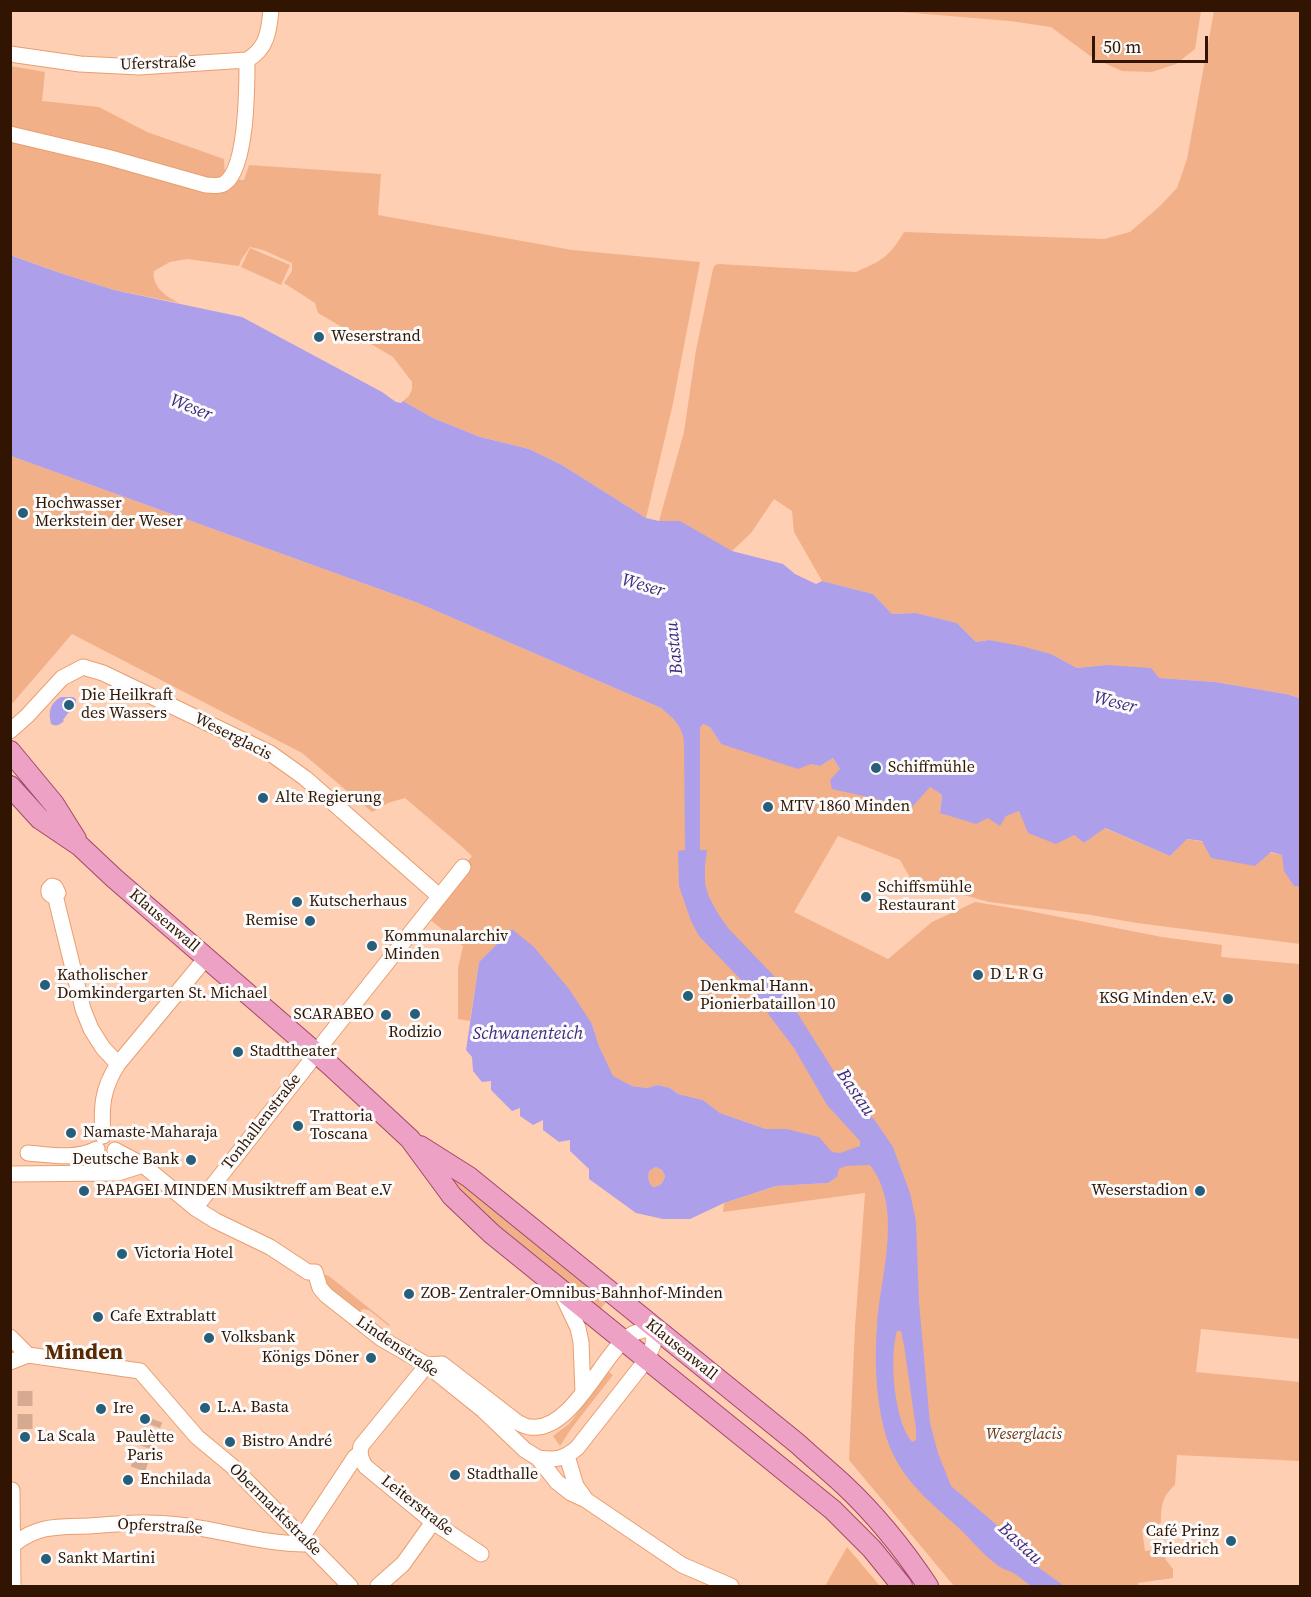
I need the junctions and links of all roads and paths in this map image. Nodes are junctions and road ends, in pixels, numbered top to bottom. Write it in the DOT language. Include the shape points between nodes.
graph roads {
  1 [pos="271,10"];
  2 [pos="10,54"];
  3 [pos="248,60"];
  4 [pos="10,134"];
  5 [pos="10,731"];
  6 [pos="10,751"];
  7 [pos="10,786"];
  8 [pos="80,846"];
  9 [pos="463,867"];
  10 [pos="55,896"];
  11 [pos="439,896"];
  12 [pos="206,958"];
  13 [pos="316,1053"];
  14 [pos="118,1064"];
  15 [pos="410,1139"];
  16 [pos="100,1142"];
  17 [pos="28,1154"];
  18 [pos="143,1165"];
  19 [pos="10,1174"];
  20 [pos="195,1208"];
  21 [pos="560,1290"];
  22 [pos="654,1328"];
  23 [pos="10,1337"];
  24 [pos="623,1341"];
  25 [pos="28,1355"];
  26 [pos="646,1359"];
  27 [pos="10,1362"];
  28 [pos="435,1364"];
  29 [pos="583,1393"];
  30 [pos="529,1427"];
  31 [pos="360,1453"];
  32 [pos="567,1456"];
  33 [pos="538,1458"];
  34 [pos="12,1490"];
  35 [pos="586,1500"];
  36 [pos="434,1521"];
  37 [pos="306,1540"];
  38 [pos="14,1544"];
  39 [pos="480,1554"];
  40 [pos="13,1587"];
  41 [pos="350,1587"];
  42 [pos="378,1587"];
  43 [pos="731,1587"];
  44 [pos="902,1587"];
  45 [pos="928,1587"];
  1 -- 3 [label="street" via="265,43"];
  2 -- 3 [label="street, Uferstraße" via="139,67"];
  3 -- 4 [label="street" via="244,129 237,164 226,183 219,186"];
  5 -- 11 [label="street, Weserglacis" via="62,678 83,667 103,673 270,753 305,778"];
  6 -- 8 [label="main road, Klausenwall" via="54,804"];
  7 -- 8 [label="main road, Klausenwall" via="40,819"];
  8 -- 12 [label="main road, Klausenwall"];
  9 -- 11 [label="street, Tonhallenstraße"];
  10 -- 14 [label="street" via="83,1009 103,1048"];
  11 -- 13 [label="street, Tonhallenstraße"];
  12 -- 13 [label="main road, Klausenwall"];
  12 -- 14 [label="street"];
  13 -- 15 [label="main road, Klausenwall"];
  13 -- 20 [label="street, Tonhallenstraße"];
  14 -- 16 [label="street" via="104,1091"];
  15 -- 21 [label="main road, Klausenwall" via="452,1196"];
  15 -- 22 [label="main road, Klausenwall" via="469,1177"];
  16 -- 17 [label="street" via="87,1154 75,1157"];
  16 -- 18 [label="street, Lindenstraße" via="111,1136 115,1150"];
  18 -- 19 [label="street" via="118,1173"];
  18 -- 20 [label="street, Lindenstraße"];
  20 -- 28 [label="street, Lindenstraße" via="270,1247 308,1272 315,1272 326,1295 382,1339"];
  21 -- 24 [label="main road, Klausenwall"];
  21 -- 29 [label="street" via="578,1328"];
  22 -- 24 [label="street" via="636,1331"];
  22 -- 26 [label="street" via="653,1345"];
  22 -- 45 [label="main road, Klausenwall" via="844,1485 873,1514"];
  23 -- 25 [label="street"];
  24 -- 26 [label="main road, Klausenwall"];
  24 -- 29 [label="street"];
  25 -- 27 [label="street"];
  25 -- 37 [label="street, Obermarktstraße" via="140,1371 197,1437"];
  26 -- 32 [label="street"];
  26 -- 44 [label="main road, Klausenwall" via="832,1510 872,1549"];
  28 -- 30 [label="street, Lindenstraße"];
  28 -- 31 [label="street" via="366,1439"];
  28 -- 33 [label="street, Lindenstraße"];
  29 -- 30 [label="street" via="555,1421"];
  30 -- 33 [label="street, Lindenstraße"];
  31 -- 36 [label="street, Leiterstraße" via="366,1467"];
  31 -- 37 [label="street"];
  32 -- 33 [label="street" via="553,1460"];
  32 -- 35 [label="street, Lindenstraße" via="576,1486"];
  33 -- 35 [label="street, Lindenstraße" via="557,1482"];
  34 -- 38 [label="street"];
  35 -- 43 [label="street, Lindenstraße" via="682,1565"];
  36 -- 39 [label="street, Leiterstraße"];
  36 -- 42 [label="street" via="403,1564"];
  37 -- 38 [label="street, Opferstraße" via="285,1544 178,1524 142,1523 43,1528"];
  37 -- 41 [label="street, Obermarktstraße"];
  38 -- 40 [label="street"];
}
